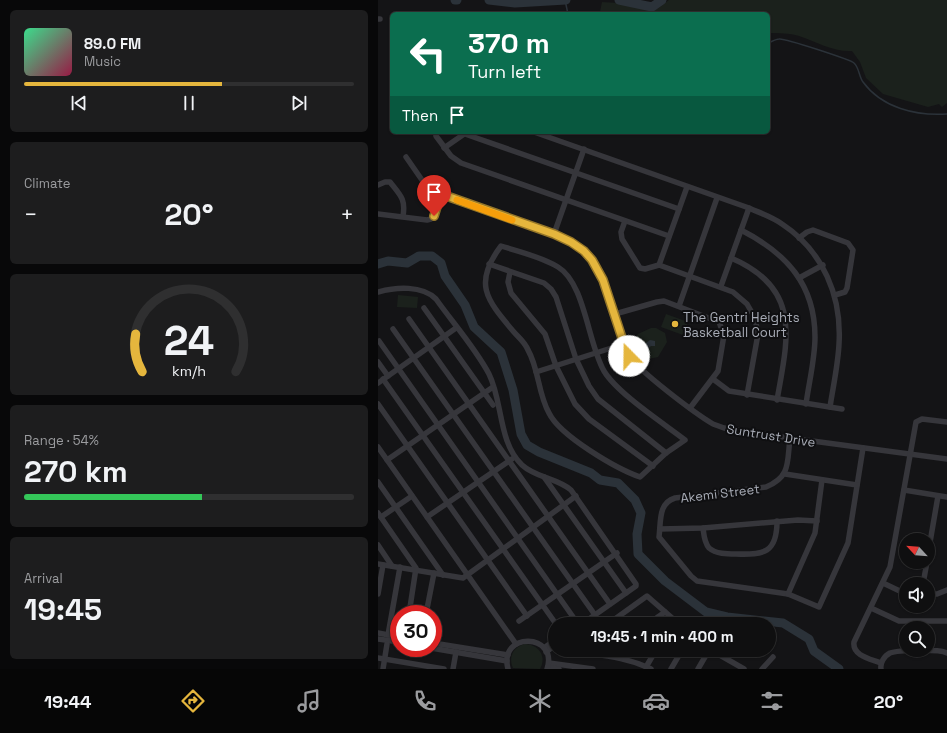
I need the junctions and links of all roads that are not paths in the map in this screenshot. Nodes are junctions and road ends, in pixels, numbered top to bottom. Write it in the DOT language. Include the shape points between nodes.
graph roads {
  1 [pos="465,134"];
  2 [pos="469,134"];
  3 [pos="540,134"];
  4 [pos="436,136"];
  5 [pos="444,148"];
  6 [pos="584,149"];
  7 [pos="406,157"];
  8 [pos="576,173"];
  9 [pos="378,185"];
  10 [pos="687,187"];
  11 [pos="441,194"];
  12 [pos="717,198"];
  13 [pos="566,199"];
  14 [pos="749,208"];
  15 [pos="679,209"];
  16 [pos="378,214"];
  17 [pos="403,216"];
  18 [pos="625,221"];
  19 [pos="741,230"];
  20 [pos="554,234"];
  21 [pos="669,236"];
  22 [pos="799,238"];
  23 [pos="731,258"];
  24 [pos="489,264"];
  25 [pos="659,265"];
  26 [pos="823,265"];
  27 [pos="510,272"];
  28 [pos="690,276"];
  29 [pos="799,278"];
  30 [pos="721,286"];
  31 [pos="378,292"];
  32 [pos="836,295"];
  33 [pos="679,306"];
  34 [pos="424,308"];
  35 [pos="615,314"];
  36 [pos="409,318"];
  37 [pos="456,328"];
  38 [pos="393,330"];
  39 [pos="445,336"];
  40 [pos="379,341"];
  41 [pos="624,344"];
  42 [pos="430,347"];
  43 [pos="596,353"];
  44 [pos="414,358"];
  45 [pos="576,359"];
  46 [pos="378,362"];
  47 [pos="556,366"];
  48 [pos="398,368"];
  49 [pos="536,372"];
  50 [pos="386,377"];
  51 [pos="713,378"];
  52 [pos="378,383"];
  53 [pos="493,387"];
  54 [pos="485,393"];
  55 [pos="747,395"];
  56 [pos="778,400"];
  57 [pos="378,404"];
  58 [pos="469,404"];
  59 [pos="806,404"];
  60 [pos="493,405"];
  61 [pos="830,407"];
  62 [pos="690,408"];
  63 [pos="842,409"];
  64 [pos="454,414"];
  65 [pos="947,422"];
  66 [pos="438,425"];
  67 [pos="423,436"];
  68 [pos="790,438"];
  69 [pos="408,446"];
  70 [pos="378,447"];
  71 [pos="863,448"];
  72 [pos="666,453"];
  73 [pos="910,455"];
  74 [pos="515,456"];
  75 [pos="947,459"];
  76 [pos="387,460"];
  77 [pos="509,460"];
  78 [pos="653,466"];
  79 [pos="494,471"];
  80 [pos="785,474"];
  81 [pos="544,477"];
  82 [pos="822,480"];
  83 [pos="378,482"];
  84 [pos="479,482"];
  85 [pos="857,485"];
  86 [pos="904,490"];
  87 [pos="463,492"];
  88 [pos="412,496"];
  89 [pos="576,496"];
  90 [pos="938,496"];
  91 [pos="947,497"];
  92 [pos="448,503"];
  93 [pos="564,505"];
  94 [pos="395,507"];
  95 [pos="379,515"];
  96 [pos="549,516"];
  97 [pos="427,518"];
  98 [pos="777,521"];
  99 [pos="817,521"];
  100 [pos="534,527"];
  101 [pos="703,528"];
  102 [pos="660,529"];
  103 [pos="932,533"];
  104 [pos="518,538"];
  105 [pos="378,545"];
  106 [pos="503,549"];
  107 [pos="616,553"];
  108 [pos="488,560"];
  109 [pos="604,562"];
  110 [pos="381,564"];
  111 [pos="392,566"];
  112 [pos="400,567"];
  113 [pos="416,570"];
  114 [pos="434,573"];
  115 [pos="588,573"];
  116 [pos="443,575"];
  117 [pos="467,575"];
  118 [pos="883,583"];
  119 [pos="573,584"];
  120 [pos="947,590"];
  121 [pos="899,591"];
  122 [pos="626,593"];
  123 [pos="378,594"];
  124 [pos="558,594"];
  125 [pos="788,594"];
  126 [pos="935,594"];
  127 [pos="610,604"];
  128 [pos="410,605"];
  129 [pos="428,605"];
  130 [pos="542,605"];
  131 [pos="871,608"];
  132 [pos="665,612"];
  133 [pos="595,615"];
  134 [pos="527,616"];
  135 [pos="551,617"];
  136 [pos="573,617"];
  137 [pos="592,617"];
  138 [pos="618,617"];
  139 [pos="658,617"];
  140 [pos="669,617"];
  141 [pos="947,621"];
  142 [pos="519,622"];
  143 [pos="378,633"];
  144 [pos="388,635"];
  145 [pos="378,639"];
  146 [pos="390,641"];
  147 [pos="387,644"];
  148 [pos="516,644"];
  149 [pos="442,645"];
  150 [pos="548,647"];
  151 [pos="548,649"];
  152 [pos="442,650"];
  153 [pos="545,650"];
  154 [pos="456,652"];
  155 [pos="947,654"];
  156 [pos="614,657"];
  157 [pos="653,657"];
  158 [pos="678,657"];
  159 [pos="706,657"];
  160 [pos="723,657"];
  161 [pos="773,657"];
  162 [pos="378,658"];
  163 [pos="507,658"];
  164 [pos="620,658"];
  165 [pos="385,659"];
  166 [pos="881,666"];
  167 [pos="548,667"];
  168 [pos="649,668"];
  169 [pos="383,669"];
  170 [pos="444,669"];
  171 [pos="453,669"];
  172 [pos="508,669"];
  173 [pos="559,669"];
  174 [pos="593,669"];
  175 [pos="671,669"];
  176 [pos="698,669"];
  177 [pos="744,669"];
  178 [pos="762,669"];
  1 -- 5 [label="street"];
  2 -- 8 [label="street"];
  3 -- 6 [label="street"];
  4 -- 5 [label="street"];
  5 -- 13 [label="street" via="450,156 461,163"];
  6 -- 8 [label="street"];
  6 -- 10 [label="street"];
  7 -- 11 [label="street, Suntrust Drive" via="428,186"];
  8 -- 13 [label="street"];
  8 -- 15 [label="street"];
  9 -- 17 [label="street" via="390,182 405,206"];
  10 -- 12 [label="street"];
  10 -- 15 [label="street"];
  11 -- 17 [label="street" via="431,219"];
  11 -- 20 [label="street, Suntrust Drive"];
  12 -- 14 [label="street"];
  12 -- 28 [label="street"];
  13 -- 18 [label="street"];
  13 -- 20 [label="street"];
  14 -- 19 [label="street"];
  14 -- 22 [label="street" via="783,225"];
  15 -- 21 [label="street"];
  16 -- 17 [label="street"];
  18 -- 21 [label="street"];
  18 -- 25 [label="street" via="621,232 622,239 637,265 645,269"];
  19 -- 23 [label="street"];
  19 -- 29 [label="street" via="776,251"];
  20 -- 35 [label="street, Suntrust Drive" via="578,246 592,260 603,280"];
  21 -- 25 [label="street"];
  22 -- 26 [label="street"];
  22 -- 32 [label="street" via="813,230 851,246 853,250 848,284 844,292"];
  23 -- 30 [label="street"];
  23 -- 56 [label="street" via="744,264 765,280 774,289 785,311 786,351"];
  24 -- 27 [label="street"];
  24 -- 43 [label="street" via="501,246 559,268 570,278 575,288"];
  24 -- 49 [label="street" via="486,280 488,298 525,345"];
  25 -- 28 [label="street"];
  26 -- 29 [label="street"];
  26 -- 32 [label="street"];
  27 -- 45 [label="street" via="544,283 554,292"];
  27 -- 47 [label="street" via="508,282 511,293 545,334"];
  28 -- 30 [label="street"];
  28 -- 33 [label="street"];
  29 -- 59 [label="street" via="810,302 814,320 815,339"];
  30 -- 55 [label="street" via="734,292 747,304 758,326"];
  31 -- 37 [label="street" via="407,289 429,294 436,299"];
  32 -- 61 [label="street" via="840,326 839,345"];
  33 -- 35 [label="street" via="657,302"];
  33 -- 51 [label="street" via="716,320 721,325 724,335 721,358 718,371"];
  34 -- 39 [label="street"];
  35 -- 41 [label="street, Suntrust Drive"];
  36 -- 42 [label="street"];
  37 -- 39 [label="street"];
  37 -- 53 [label="street" via="488,373"];
  38 -- 44 [label="street"];
  39 -- 42 [label="street"];
  39 -- 54 [label="street"];
  40 -- 48 [label="street"];
  41 -- 43 [label="street"];
  41 -- 62 [label="street, Suntrust Drive" via="629,356 637,365"];
  42 -- 44 [label="street"];
  42 -- 58 [label="street"];
  43 -- 45 [label="street"];
  43 -- 72 [label="street" via="611,381 684,440"];
  44 -- 48 [label="street"];
  44 -- 64 [label="street"];
  45 -- 47 [label="street"];
  45 -- 72 [label="street" via="598,399"];
  46 -- 50 [label="street"];
  47 -- 49 [label="street"];
  47 -- 78 [label="street" via="571,398 582,411"];
  48 -- 50 [label="street"];
  48 -- 66 [label="street"];
  49 -- 78 [label="street" via="548,413 575,440 624,472 640,477"];
  50 -- 52 [label="street"];
  50 -- 67 [label="street"];
  51 -- 55 [label="street" via="729,391"];
  51 -- 62 [label="street"];
  53 -- 54 [label="street"];
  53 -- 74 [label="street" via="507,439"];
  54 -- 58 [label="street"];
  54 -- 60 [label="street"];
  55 -- 56 [label="street"];
  56 -- 59 [label="street"];
  57 -- 69 [label="street"];
  58 -- 64 [label="street"];
  58 -- 77 [label="street"];
  59 -- 61 [label="street"];
  61 -- 63 [label="street"];
  62 -- 68 [label="street, Suntrust Drive" via="718,426"];
  64 -- 66 [label="street"];
  64 -- 79 [label="street"];
  65 -- 73 [label="street" via="917,420"];
  66 -- 67 [label="street"];
  66 -- 84 [label="street"];
  67 -- 69 [label="street"];
  67 -- 87 [label="street"];
  68 -- 71 [label="street, Suntrust Drive"];
  68 -- 80 [label="street"];
  69 -- 76 [label="street"];
  69 -- 92 [label="street"];
  70 -- 76 [label="street"];
  71 -- 73 [label="street, Suntrust Drive"];
  71 -- 85 [label="street"];
  72 -- 78 [label="street"];
  73 -- 75 [label="street, Suntrust Drive"];
  73 -- 86 [label="street"];
  74 -- 77 [label="street"];
  74 -- 81 [label="street" via="528,470"];
  76 -- 88 [label="street"];
  77 -- 79 [label="street"];
  77 -- 96 [label="street"];
  79 -- 84 [label="street"];
  79 -- 100 [label="street"];
  80 -- 82 [label="street"];
  80 -- 102 [label="street, Akemi Street" via="778,482 766,488 669,500 663,506"];
  81 -- 89 [label="street" via="567,486"];
  81 -- 93 [label="street"];
  82 -- 85 [label="street"];
  82 -- 99 [label="street"];
  83 -- 94 [label="street"];
  84 -- 87 [label="street"];
  84 -- 104 [label="street"];
  85 -- 125 [label="street, Akemi Street" via="848,543 818,607"];
  86 -- 90 [label="street"];
  86 -- 118 [label="street" via="890,566"];
  87 -- 92 [label="street"];
  87 -- 106 [label="street"];
  88 -- 94 [label="street"];
  88 -- 97 [label="street"];
  89 -- 93 [label="street"];
  89 -- 107 [label="street"];
  90 -- 91 [label="street"];
  90 -- 103 [label="street"];
  92 -- 97 [label="street"];
  92 -- 108 [label="street"];
  93 -- 96 [label="street"];
  93 -- 109 [label="street"];
  94 -- 95 [label="street"];
  94 -- 116 [label="street"];
  95 -- 113 [label="street"];
  96 -- 100 [label="street"];
  96 -- 115 [label="street"];
  97 -- 117 [label="street"];
  98 -- 99 [label="street"];
  98 -- 101 [label="street"];
  98 -- 101 [label="street" via="777,535 773,544 767,551 757,555 723,554 716,551 709,547 704,538"];
  99 -- 125 [label="street" via="816,533"];
  100 -- 104 [label="street"];
  100 -- 119 [label="street"];
  101 -- 102 [label="street"];
  102 -- 125 [label="street, Akemi Street" via="659,537 663,544 697,581"];
  104 -- 106 [label="street"];
  104 -- 124 [label="street"];
  105 -- 111 [label="street"];
  106 -- 108 [label="street"];
  106 -- 130 [label="street"];
  107 -- 109 [label="street"];
  107 -- 122 [label="street" via="636,584"];
  108 -- 117 [label="street"];
  108 -- 134 [label="street"];
  109 -- 115 [label="street"];
  109 -- 122 [label="street"];
  110 -- 111 [label="street"];
  110 -- 123 [label="street"];
  111 -- 112 [label="street"];
  112 -- 113 [label="street"];
  112 -- 144 [label="street"];
  113 -- 114 [label="street"];
  113 -- 128 [label="street"];
  114 -- 116 [label="street"];
  114 -- 129 [label="street"];
  115 -- 119 [label="street"];
  115 -- 127 [label="street"];
  116 -- 117 [label="street" via="463,578"];
  117 -- 148 [label="street"];
  118 -- 121 [label="street"];
  118 -- 131 [label="street"];
  119 -- 124 [label="street"];
  119 -- 133 [label="street"];
  120 -- 126 [label="street"];
  122 -- 127 [label="street"];
  124 -- 130 [label="street"];
  124 -- 136 [label="street"];
  127 -- 133 [label="street"];
  130 -- 134 [label="street"];
  130 -- 135 [label="street"];
  131 -- 141 [label="street" via="899,621"];
  131 -- 166 [label="street" via="854,646 861,655"];
  132 -- 138 [label="street" via="647,596"];
  132 -- 139 [label="street"];
  132 -- 140 [label="street"];
  133 -- 137 [label="street"];
  134 -- 142 [label="street"];
  143 -- 144 [label="street"];
  145 -- 146 [label="street"];
  147 -- 165 [label="street"];
  148 -- 153 [label="street" via="529,640"];
  148 -- 163 [label="street"];
  149 -- 163 [label="street"];
  150 -- 153 [label="street"];
  151 -- 153 [label="street"];
  152 -- 154 [label="street"];
  153 -- 167 [label="street"];
  154 -- 163 [label="street"];
  154 -- 171 [label="street"];
  155 -- 166 [label="street" via="938,651 893,652 886,656"];
  156 -- 164 [label="street"];
  157 -- 168 [label="street"];
  158 -- 175 [label="street"];
  159 -- 176 [label="street"];
  160 -- 177 [label="street"];
  161 -- 178 [label="street"];
  162 -- 165 [label="street"];
  163 -- 172 [label="street"];
  164 -- 168 [label="street"];
  165 -- 169 [label="street"];
  165 -- 170 [label="street"];
  167 -- 173 [label="street"];
  167 -- 174 [label="street"];
}
